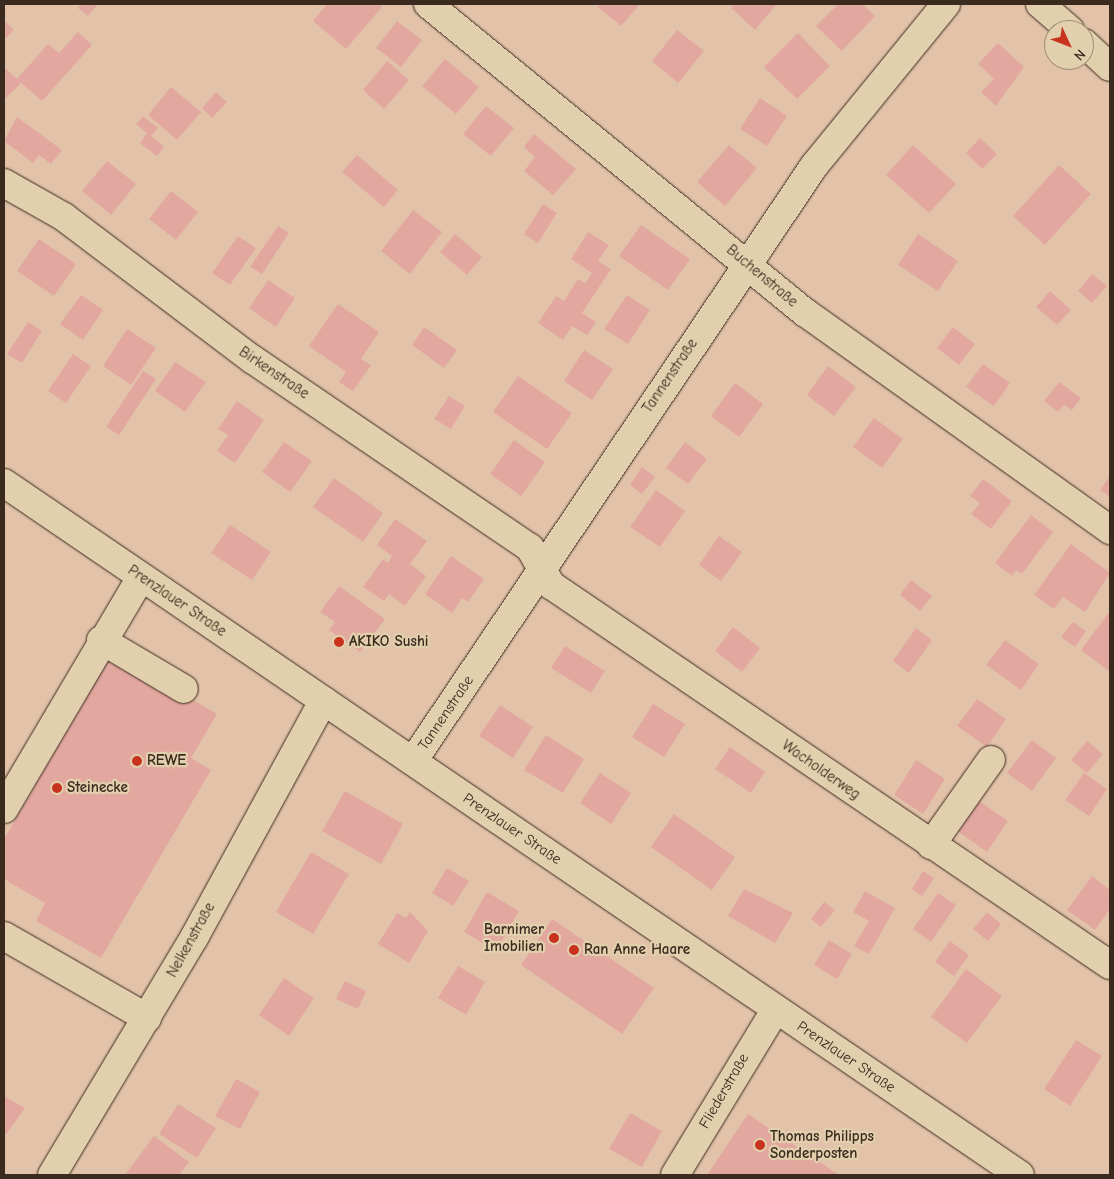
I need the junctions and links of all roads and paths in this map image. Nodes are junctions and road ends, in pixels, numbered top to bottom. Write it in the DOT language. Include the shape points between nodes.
graph roads {
  1 [pos="428,4"];
  2 [pos="946,4"];
  3 [pos="1040,4"];
  4 [pos="1058,20"];
  5 [pos="1094,52"];
  6 [pos="1110,67"];
  7 [pos="4,183"];
  8 [pos="746,264"];
  9 [pos="4,483"];
  10 [pos="1110,530"];
  11 [pos="541,567"];
  12 [pos="141,577"];
  13 [pos="101,640"];
  14 [pos="184,689"];
  15 [pos="323,701"];
  16 [pos="991,760"];
  17 [pos="413,761"];
  18 [pos="4,808"];
  19 [pos="932,845"];
  20 [pos="4,936"];
  21 [pos="1110,965"];
  22 [pos="776,1009"];
  23 [pos="147,1018"];
  24 [pos="52,1175"];
  25 [pos="676,1175"];
  26 [pos="1020,1175"];
  1 -- 8 [label="street, Buchenstraße"];
  2 -- 8 [label="street, Tannenstraße" via="814,166"];
  3 -- 4 [label="street"];
  5 -- 6 [label="street"];
  7 -- 11 [label="street, Birkenstraße" via="64,217 252,359 530,548"];
  8 -- 10 [label="street, Buchenstraße" via="806,313"];
  8 -- 11 [label="street, Tannenstraße"];
  9 -- 12 [label="street, Prenzlauer Straße"];
  11 -- 17 [label="street, Tannenstraße"];
  11 -- 19 [label="street, Wacholderweg" via="551,585"];
  12 -- 13 [label="street"];
  12 -- 15 [label="street, Prenzlauer Straße"];
  13 -- 14 [label="street"];
  13 -- 18 [label="street"];
  15 -- 17 [label="street, Prenzlauer Straße"];
  15 -- 23 [label="street, Nelkenstraße"];
  16 -- 19 [label="street"];
  17 -- 22 [label="street, Prenzlauer Straße"];
  19 -- 21 [label="street, Wacholderweg"];
  20 -- 23 [label="street"];
  22 -- 25 [label="street, Fliederstraße"];
  22 -- 26 [label="street, Prenzlauer Straße"];
  23 -- 24 [label="street, Nelkenstraße"];
}
